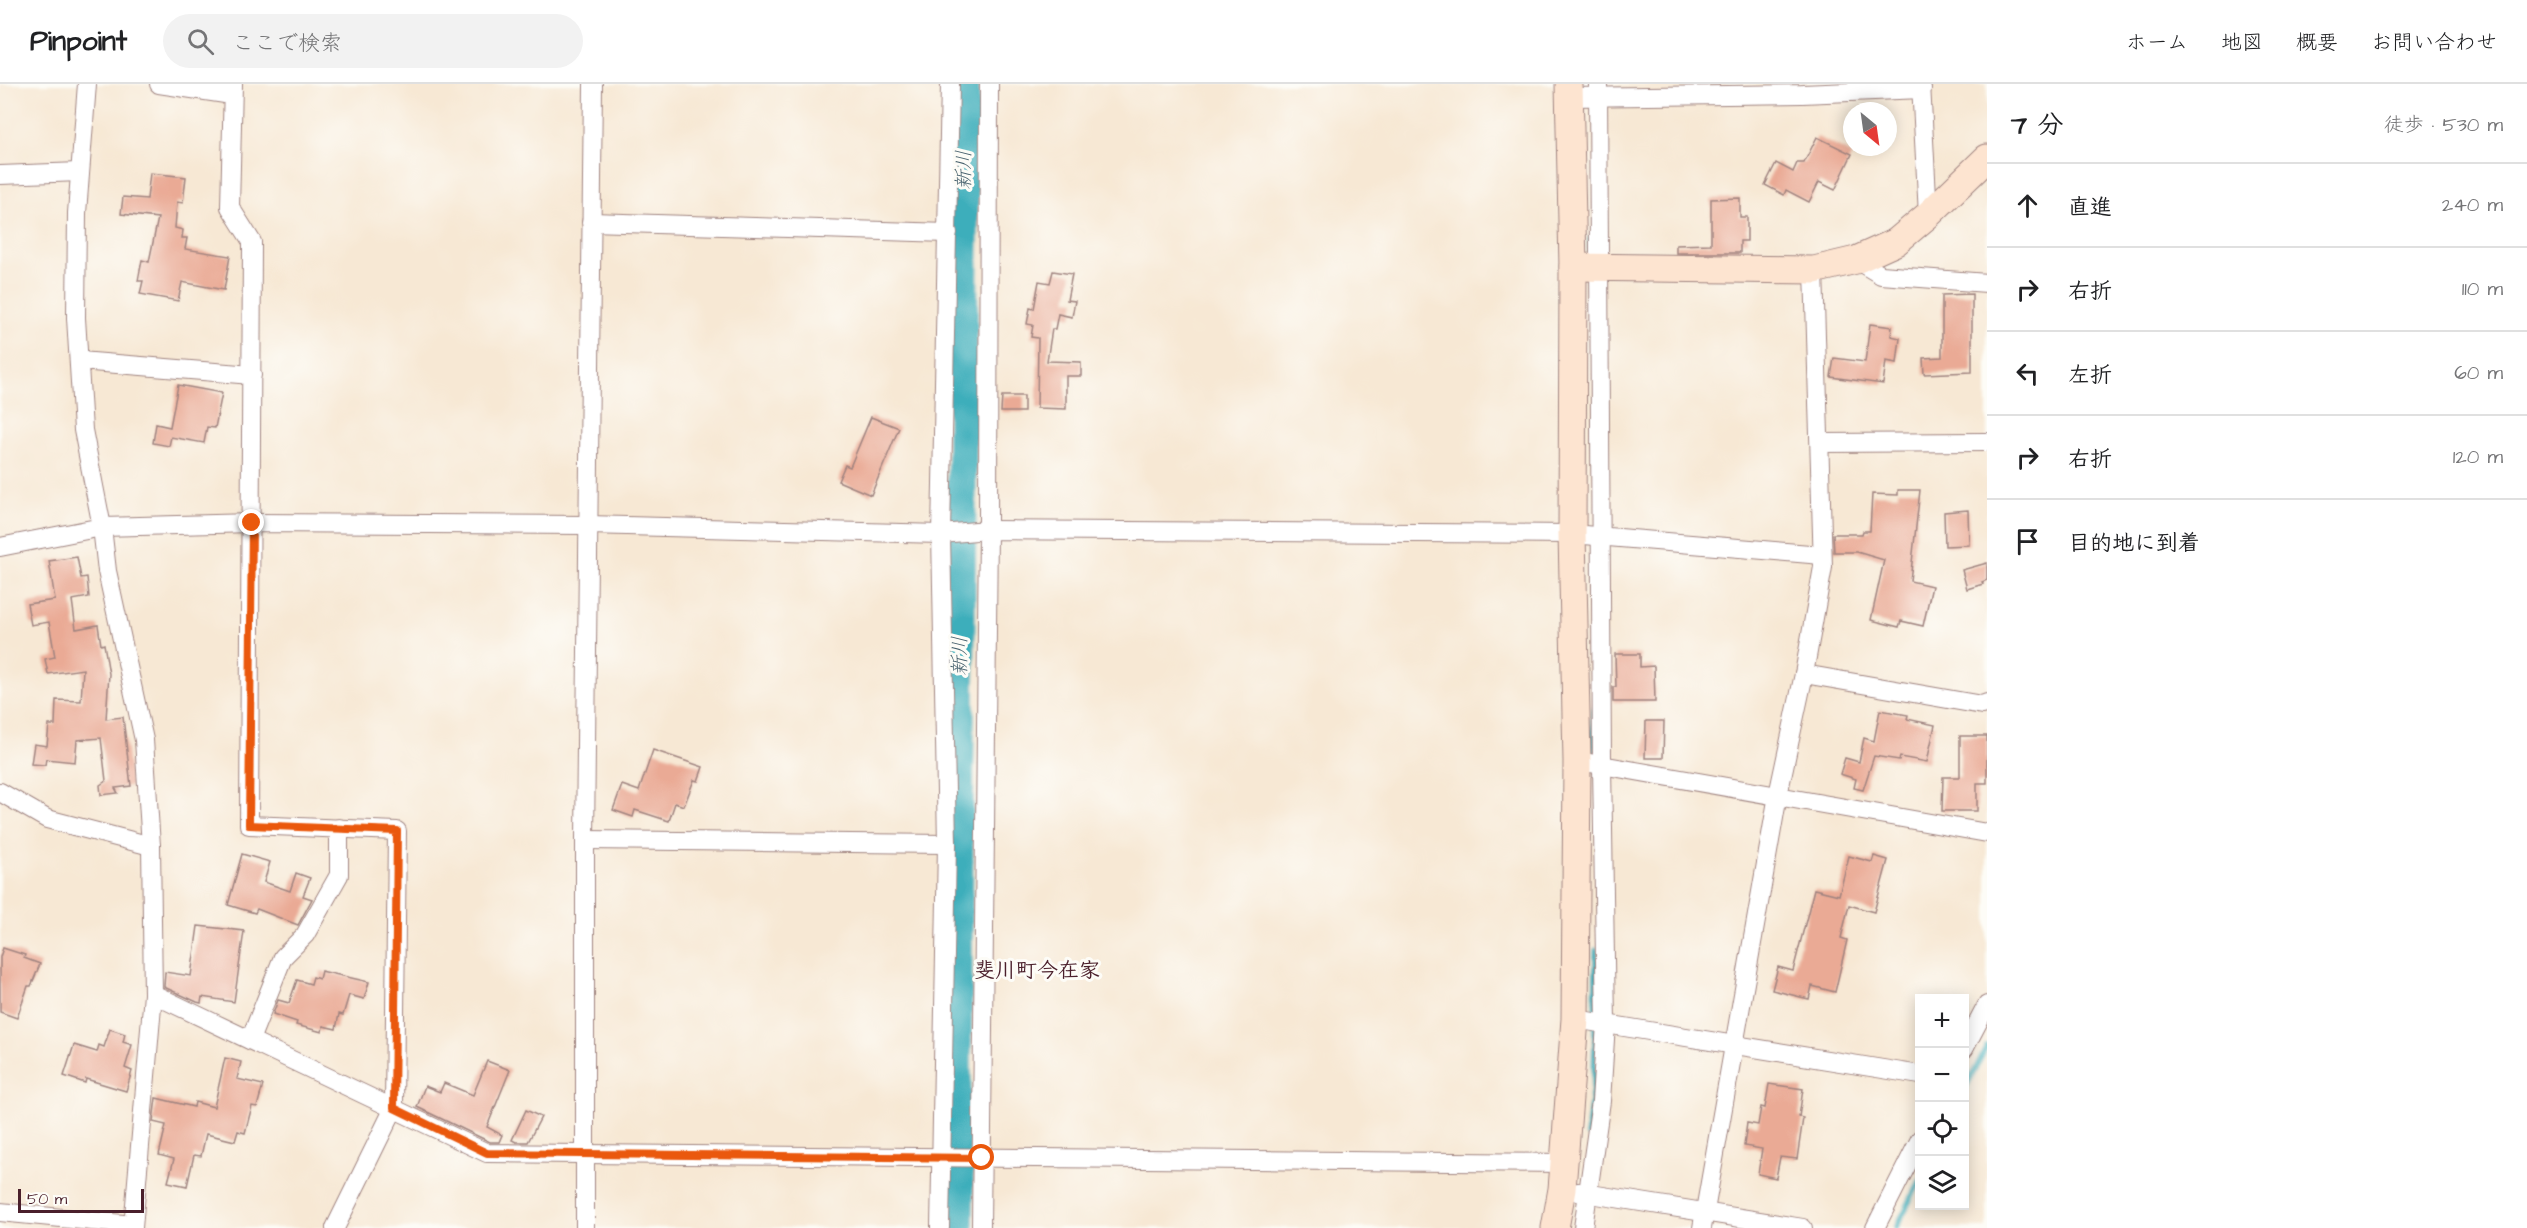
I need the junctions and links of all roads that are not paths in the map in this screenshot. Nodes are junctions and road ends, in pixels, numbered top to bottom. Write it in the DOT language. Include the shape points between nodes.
graph roads {
  1 [pos="87,84"];
  2 [pos="159,84"];
  3 [pos="593,84"];
  4 [pos="950,84"];
  5 [pos="989,84"];
  6 [pos="1921,87"];
  7 [pos="1802,89"];
  8 [pos="233,90"];
  9 [pos="1569,90"];
  10 [pos="1598,90"];
  11 [pos="1987,158"];
  12 [pos="80,172"];
  13 [pos="0,175"];
  14 [pos="1928,215"];
  15 [pos="591,222"];
  16 [pos="948,233"];
  17 [pos="1856,260"];
  18 [pos="1586,267"];
  19 [pos="1814,270"];
  20 [pos="1987,283"];
  21 [pos="80,361"];
  22 [pos="252,375"];
  23 [pos="1987,442"];
  24 [pos="1820,443"];
  25 [pos="252,523"];
  26 [pos="588,525"];
  27 [pos="102,527"];
  28 [pos="981,530"];
  29 [pos="941,534"];
  30 [pos="1572,534"];
  31 [pos="1602,537"];
  32 [pos="0,547"];
  33 [pos="1822,555"];
  34 [pos="1804,674"];
  35 [pos="1987,703"];
  36 [pos="1589,763"];
  37 [pos="0,792"];
  38 [pos="1778,795"];
  39 [pos="339,828"];
  40 [pos="1987,832"];
  41 [pos="585,840"];
  42 [pos="947,844"];
  43 [pos="151,846"];
  44 [pos="153,994"];
  45 [pos="1987,1005"];
  46 [pos="1575,1019"];
  47 [pos="1606,1024"];
  48 [pos="250,1040"];
  49 [pos="1734,1046"];
  50 [pos="1966,1048"];
  51 [pos="1915,1074"];
  52 [pos="394,1108"];
  53 [pos="1915,1148"];
  54 [pos="586,1154"];
  55 [pos="940,1158"];
  56 [pos="976,1158"];
  57 [pos="1564,1162"];
  58 [pos="1562,1189"];
  59 [pos="1589,1194"];
  60 [pos="0,1212"];
  61 [pos="1703,1220"];
  62 [pos="133,1227"];
  63 [pos="335,1228"];
  64 [pos="585,1228"];
  65 [pos="940,1228"];
  66 [pos="981,1228"];
  67 [pos="1555,1228"];
  68 [pos="1582,1228"];
  69 [pos="1803,1228"];
  70 [pos="1875,1228"];
  1 -- 12 [label="street"];
  2 -- 8 [label="street"];
  3 -- 15 [label="street"];
  4 -- 16 [label="street"];
  5 -- 28 [label="street"];
  6 -- 7 [label="street"];
  6 -- 14 [label="street"];
  7 -- 10 [label="street"];
  8 -- 22 [label="street" via="230,207 252,242"];
  9 -- 10 [label="street"];
  9 -- 18 [label="street"];
  10 -- 18 [label="street"];
  11 -- 14 [label="street"];
  12 -- 13 [label="street"];
  12 -- 21 [label="street" via="76,306"];
  14 -- 17 [label="street" via="1896,242"];
  15 -- 16 [label="street"];
  15 -- 26 [label="street"];
  16 -- 29 [label="street"];
  17 -- 19 [label="street"];
  17 -- 20 [label="street" via="1881,275"];
  18 -- 19 [label="street"];
  18 -- 30 [label="street"];
  18 -- 31 [label="street"];
  19 -- 24 [label="street"];
  21 -- 22 [label="street"];
  21 -- 27 [label="street" via="83,430"];
  22 -- 25 [label="street"];
  23 -- 24 [label="street"];
  24 -- 33 [label="street"];
  25 -- 26 [label="street"];
  25 -- 27 [label="street"];
  25 -- 39 [label="street" via="249,825"];
  26 -- 29 [label="street"];
  26 -- 41 [label="street"];
  27 -- 32 [label="street"];
  27 -- 43 [label="street" via="144,740"];
  28 -- 29 [label="street"];
  28 -- 30 [label="street"];
  28 -- 56 [label="street"];
  29 -- 42 [label="street"];
  30 -- 31 [label="street"];
  30 -- 36 [label="street"];
  31 -- 33 [label="street"];
  31 -- 36 [label="street"];
  33 -- 34 [label="street"];
  34 -- 35 [label="street"];
  34 -- 38 [label="street"];
  36 -- 38 [label="street"];
  36 -- 46 [label="street"];
  36 -- 47 [label="street"];
  37 -- 43 [label="street" via="47,819"];
  38 -- 40 [label="street"];
  38 -- 49 [label="street"];
  39 -- 48 [label="street" via="339,875 305,935 283,957"];
  39 -- 52 [label="street" via="397,831"];
  41 -- 42 [label="street"];
  41 -- 54 [label="street"];
  42 -- 55 [label="street"];
  43 -- 44 [label="street"];
  44 -- 48 [label="street"];
  44 -- 62 [label="street"];
  45 -- 50 [label="street"];
  46 -- 47 [label="street"];
  46 -- 57 [label="street"];
  47 -- 49 [label="street"];
  47 -- 59 [label="street"];
  48 -- 52 [label="street"];
  49 -- 51 [label="street"];
  49 -- 61 [label="street"];
  52 -- 54 [label="street" via="487,1153"];
  52 -- 63 [label="street"];
  53 -- 70 [label="street"];
  54 -- 55 [label="street"];
  54 -- 64 [label="street"];
  55 -- 56 [label="street"];
  55 -- 65 [label="street"];
  56 -- 57 [label="street"];
  56 -- 66 [label="street"];
  57 -- 58 [label="street"];
  58 -- 59 [label="street"];
  58 -- 67 [label="street"];
  59 -- 61 [label="street"];
  59 -- 68 [label="street"];
  60 -- 62 [label="street"];
  61 -- 69 [label="street"];
}
